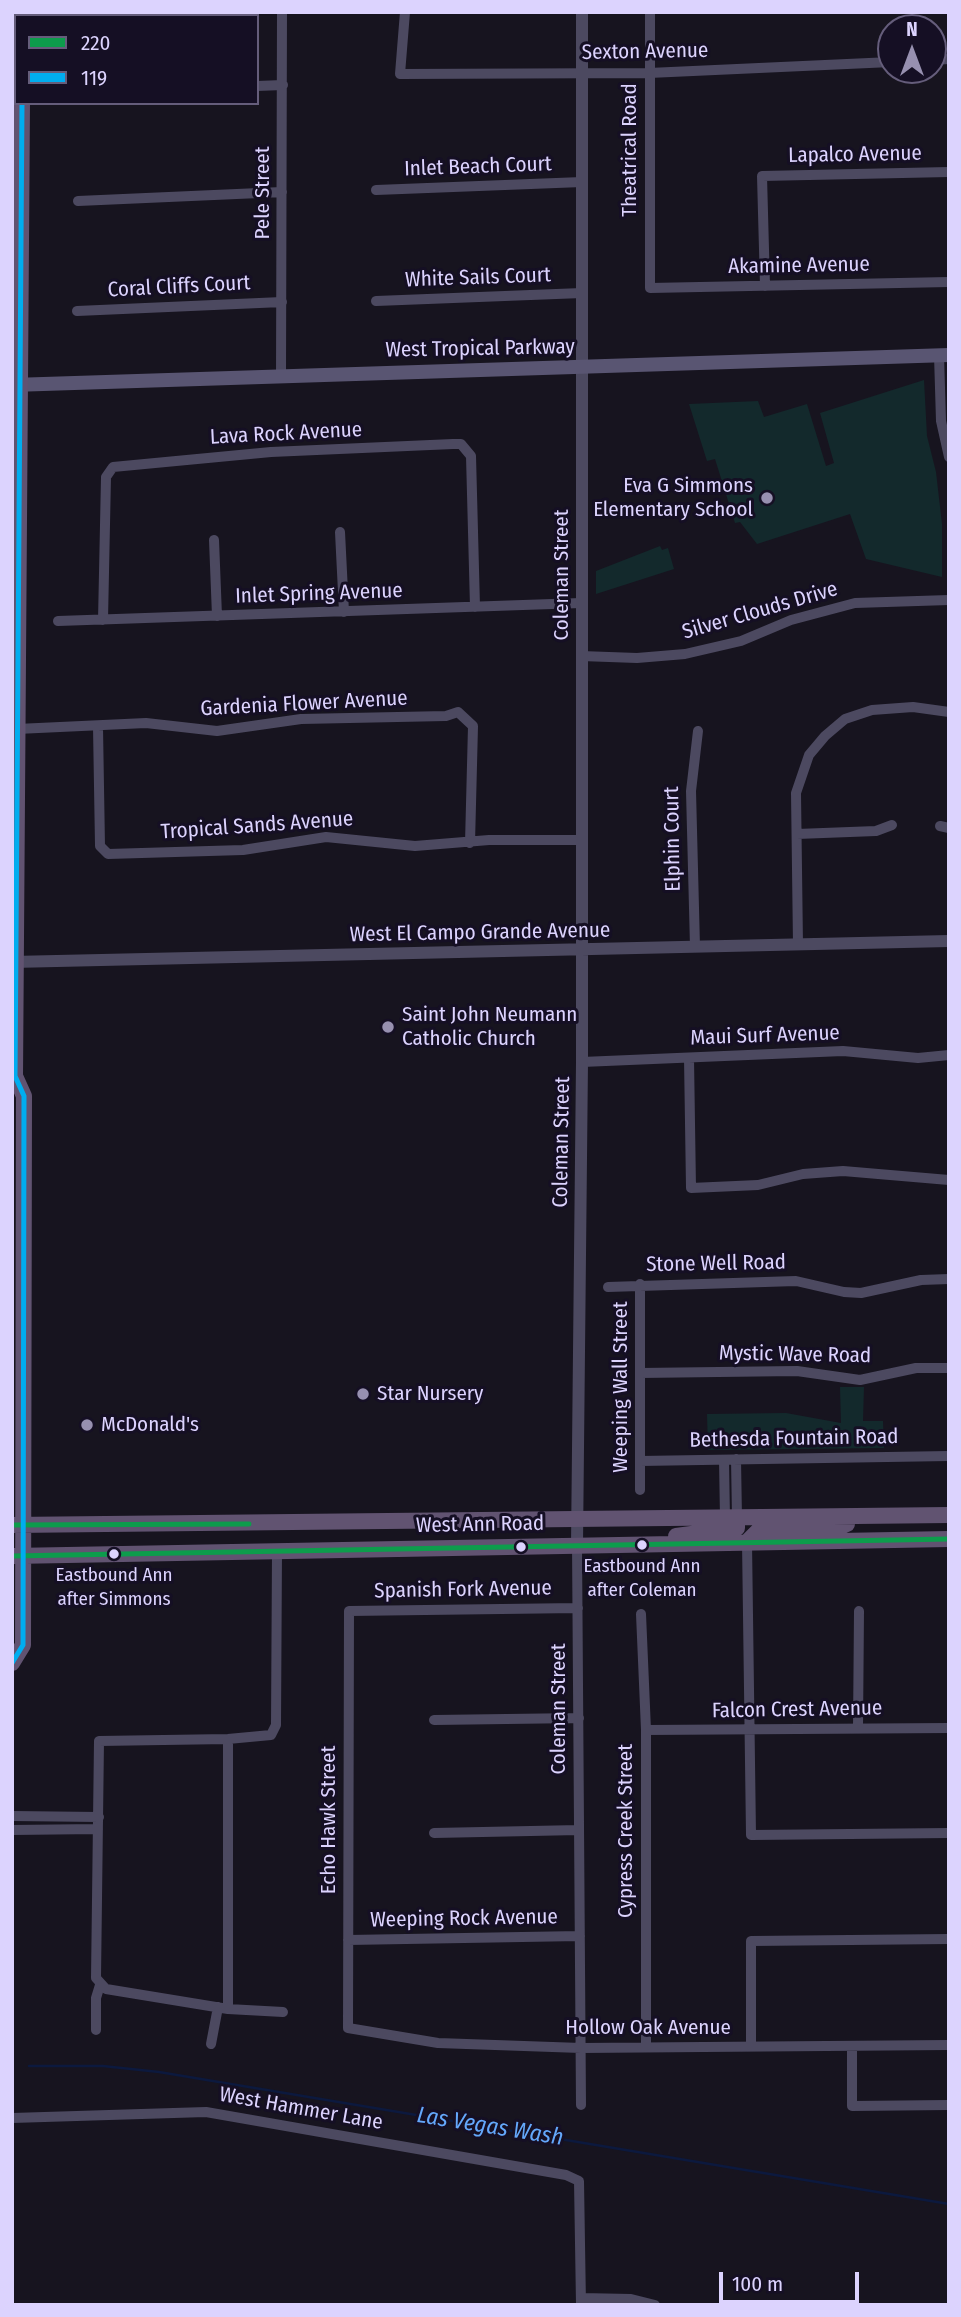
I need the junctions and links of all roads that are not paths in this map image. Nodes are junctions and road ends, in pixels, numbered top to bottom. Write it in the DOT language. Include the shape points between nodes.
graph roads {
  1 [pos="282,12"];
  2 [pos="405,12"];
  3 [pos="582,12"];
  4 [pos="650,12"];
  5 [pos="877,63"];
  6 [pos="582,72"];
  7 [pos="649,73"];
  8 [pos="283,85"];
  9 [pos="259,86"];
  10 [pos="22,105"];
  11 [pos="949,172"];
  12 [pos="582,182"];
  13 [pos="376,190"];
  14 [pos="282,191"];
  15 [pos="78,201"];
  16 [pos="16,259"];
  17 [pos="949,282"];
  18 [pos="765,286"];
  19 [pos="650,288"];
  20 [pos="582,293"];
  21 [pos="376,301"];
  22 [pos="282,302"];
  23 [pos="77,311"];
  24 [pos="944,355"];
  25 [pos="581,367"];
  26 [pos="281,375"];
  27 [pos="16,385"];
  28 [pos="949,457"];
  29 [pos="340,532"];
  30 [pos="214,540"];
  31 [pos="15,565"];
  32 [pos="949,600"];
  33 [pos="581,603"];
  34 [pos="475,607"];
  35 [pos="344,612"];
  36 [pos="217,616"];
  37 [pos="103,620"];
  38 [pos="58,621"];
  39 [pos="581,656"];
  40 [pos="949,712"];
  41 [pos="98,727"];
  42 [pos="17,729"];
  43 [pos="698,731"];
  44 [pos="892,825"];
  45 [pos="797,834"];
  46 [pos="14,838"];
  47 [pos="581,840"];
  48 [pos="470,843"];
  49 [pos="949,941"];
  50 [pos="798,944"];
  51 [pos="695,947"];
  52 [pos="581,950"];
  53 [pos="14,962"];
  54 [pos="949,1055"];
  55 [pos="690,1058"];
  56 [pos="582,1062"];
  57 [pos="13,1078"];
  58 [pos="18,1136"];
  59 [pos="949,1180"];
  60 [pos="949,1279"];
  61 [pos="640,1284"];
  62 [pos="608,1287"];
  63 [pos="949,1368"];
  64 [pos="640,1373"];
  65 [pos="949,1456"];
  66 [pos="724,1460"];
  67 [pos="736,1460"];
  68 [pos="640,1461"];
  69 [pos="640,1490"];
  70 [pos="949,1515"];
  71 [pos="865,1516"];
  72 [pos="731,1518"];
  73 [pos="577,1521"];
  74 [pos="276,1524"];
  75 [pos="18,1525"];
  76 [pos="949,1539"];
  77 [pos="747,1542"];
  78 [pos="650,1544"];
  79 [pos="577,1545"];
  80 [pos="277,1550"];
  81 [pos="18,1555"];
  82 [pos="578,1608"];
  83 [pos="349,1611"];
  84 [pos="859,1611"];
  85 [pos="642,1614"];
  86 [pos="12,1663"];
  87 [pos="579,1718"];
  88 [pos="434,1720"];
  89 [pos="858,1728"];
  90 [pos="949,1728"];
  91 [pos="751,1729"];
  92 [pos="646,1730"];
  93 [pos="228,1740"];
  94 [pos="12,1816"];
  95 [pos="99,1817"];
  96 [pos="98,1829"];
  97 [pos="12,1830"];
  98 [pos="579,1830"];
  99 [pos="434,1833"];
  100 [pos="949,1833"];
  101 [pos="580,1936"];
  102 [pos="949,1939"];
  103 [pos="348,1940"];
  104 [pos="100,1985"];
  105 [pos="223,2008"];
  106 [pos="283,2012"];
  107 [pos="348,2028"];
  108 [pos="96,2030"];
  109 [pos="211,2044"];
  110 [pos="949,2045"];
  111 [pos="751,2046"];
  112 [pos="852,2046"];
  113 [pos="581,2048"];
  114 [pos="646,2048"];
  115 [pos="581,2105"];
  116 [pos="949,2105"];
  117 [pos="12,2118"];
  118 [pos="581,2301"];
  119 [pos="655,2305"];
  1 -- 8 [label="street, Pele Street"];
  2 -- 6 [label="street, Sexton Avenue" via="400,74"];
  3 -- 6 [label="street, Coleman Street"];
  4 -- 7 [label="street, Theatrical Road"];
  5 -- 7 [label="street, Sexton Avenue"];
  6 -- 7 [label="street, Sexton Avenue"];
  6 -- 12 [label="street, Coleman Street"];
  7 -- 19 [label="street, Theatrical Road"];
  8 -- 9 [label="street"];
  8 -- 14 [label="street, Pele Street"];
  10 -- 16 [label="main road"];
  11 -- 18 [label="street, Lapalco Avenue" via="762,176"];
  12 -- 13 [label="street, Inlet Beach Court"];
  12 -- 20 [label="street, Coleman Street"];
  14 -- 15 [label="street"];
  14 -- 22 [label="street, Pele Street"];
  16 -- 27 [label="main road"];
  17 -- 18 [label="street, Akamine Avenue"];
  18 -- 19 [label="street, Akamine Avenue"];
  20 -- 21 [label="street, White Sails Court"];
  20 -- 25 [label="street, Coleman Street"];
  22 -- 23 [label="street, Coral Cliffs Court"];
  22 -- 26 [label="street, Pele Street"];
  24 -- 25 [label="main road, West Tropical Parkway"];
  24 -- 28 [label="street" via="941,421"];
  25 -- 26 [label="main road, West Tropical Parkway"];
  25 -- 33 [label="street, Coleman Street"];
  26 -- 27 [label="main road, West Tropical Parkway"];
  27 -- 31 [label="main road"];
  29 -- 35 [label="street"];
  30 -- 36 [label="street"];
  31 -- 42 [label="main road"];
  32 -- 39 [label="street, Silver Clouds Drive" via="855,603 791,620 741,641 685,654 637,659"];
  33 -- 34 [label="street, Inlet Spring Avenue"];
  33 -- 39 [label="street, Coleman Street"];
  34 -- 35 [label="street, Inlet Spring Avenue"];
  34 -- 37 [label="street, Lava Rock Avenue" via="472,462 461,444 453,444 120,464 108,471"];
  35 -- 36 [label="street, Inlet Spring Avenue"];
  36 -- 37 [label="street, Inlet Spring Avenue"];
  37 -- 38 [label="street, Inlet Spring Avenue"];
  39 -- 47 [label="street, Coleman Street"];
  40 -- 45 [label="street" via="913,707 872,709 845,719 810,755 796,793"];
  41 -- 42 [label="street, Gardenia Flower Avenue"];
  41 -- 48 [label="street, Tropical Sands Avenue" via="100,846 113,854 243,850 326,837 415,846"];
  41 -- 48 [label="street, Gardenia Flower Avenue" via="146,723 217,731 301,719 458,712 473,726"];
  42 -- 46 [label="main road"];
  43 -- 51 [label="street, Elphin Court" via="691,791"];
  44 -- 45 [label="street" via="876,831"];
  45 -- 50 [label="street"];
  46 -- 53 [label="main road"];
  47 -- 48 [label="street, Tropical Sands Avenue"];
  47 -- 52 [label="street, Coleman Street"];
  49 -- 50 [label="street, West El Campo Grande Avenue"];
  50 -- 51 [label="street, West El Campo Grande Avenue"];
  51 -- 52 [label="street, West El Campo Grande Avenue"];
  52 -- 53 [label="street, West El Campo Grande Avenue"];
  52 -- 56 [label="street, Coleman Street"];
  53 -- 57 [label="main road"];
  54 -- 55 [label="street, Maui Surf Avenue" via="918,1058 843,1051"];
  55 -- 56 [label="street, Maui Surf Avenue"];
  55 -- 59 [label="street" via="691,1188 758,1185 803,1174 843,1171"];
  56 -- 73 [label="street, Coleman Street"];
  57 -- 58 [label="main road" via="24,1096"];
  58 -- 75 [label="main road"];
  60 -- 61 [label="street, Stone Well Road" via="861,1293 796,1281"];
  61 -- 62 [label="street, Stone Well Road"];
  61 -- 64 [label="street, Weeping Wall Street"];
  63 -- 64 [label="street, Mystic Wave Road" via="916,1368 860,1380 797,1371"];
  64 -- 68 [label="street, Weeping Wall Street"];
  65 -- 67 [label="street, Bethesda Fountain Road"];
  66 -- 67 [label="street, Bethesda Fountain Road"];
  66 -- 68 [label="street, Bethesda Fountain Road"];
  66 -- 72 [label="street"];
  67 -- 72 [label="street"];
  68 -- 69 [label="street, Weeping Wall Street"];
  70 -- 71 [label="main road, West Ann Road"];
  71 -- 72 [label="main road, West Ann Road"];
  71 -- 77 [label="main road" via="840,1527 758,1531"];
  72 -- 73 [label="main road, West Ann Road"];
  72 -- 78 [label="main road" via="737,1528 686,1533"];
  73 -- 74 [label="main road, West Ann Road"];
  73 -- 79 [label="street, Coleman Street"];
  74 -- 75 [label="main road, West Ann Road"];
  74 -- 80 [label="main road"];
  75 -- 81 [label="main road"];
  76 -- 77 [label="main road, West Ann Road"];
  77 -- 78 [label="main road, West Ann Road"];
  77 -- 91 [label="street"];
  78 -- 79 [label="main road, West Ann Road"];
  79 -- 80 [label="main road, West Ann Road"];
  79 -- 82 [label="street, Coleman Street"];
  80 -- 81 [label="main road, West Ann Road"];
  80 -- 93 [label="street" via="276,1725 271,1735 263,1738"];
  81 -- 86 [label="main road" via="23,1646"];
  82 -- 83 [label="street, Spanish Fork Avenue"];
  82 -- 87 [label="street, Coleman Street"];
  83 -- 103 [label="street, Echo Hawk Street"];
  84 -- 89 [label="street"];
  85 -- 92 [label="street, Cypress Creek Street"];
  87 -- 88 [label="street"];
  87 -- 98 [label="street, Coleman Street"];
  89 -- 90 [label="street, Falcon Crest Avenue"];
  89 -- 91 [label="street, Falcon Crest Avenue"];
  91 -- 92 [label="street, Falcon Crest Avenue"];
  91 -- 100 [label="street" via="751,1835"];
  92 -- 114 [label="street, Cypress Creek Street"];
  93 -- 95 [label="street" via="99,1741"];
  93 -- 105 [label="street"];
  94 -- 95 [label="street"];
  95 -- 96 [label="street"];
  96 -- 97 [label="street"];
  96 -- 104 [label="street" via="96,1978"];
  98 -- 99 [label="street"];
  98 -- 101 [label="street, Coleman Street"];
  101 -- 103 [label="street, Weeping Rock Avenue"];
  101 -- 113 [label="street, Coleman Street"];
  102 -- 111 [label="street" via="751,1941"];
  103 -- 107 [label="street, Echo Hawk Street"];
  104 -- 105 [label="street"];
  104 -- 108 [label="street"];
  105 -- 106 [label="street"];
  105 -- 109 [label="street"];
  107 -- 113 [label="street, Hollow Oak Avenue" via="439,2043"];
  110 -- 112 [label="street, Hollow Oak Avenue"];
  111 -- 112 [label="street, Hollow Oak Avenue"];
  111 -- 114 [label="street, Hollow Oak Avenue"];
  112 -- 116 [label="street" via="852,2106"];
  113 -- 114 [label="street, Hollow Oak Avenue"];
  113 -- 115 [label="street, Coleman Street"];
  117 -- 118 [label="street, West Hammer Lane" via="206,2112 566,2175 579,2181"];
  118 -- 119 [label="street" via="631,2299"];
}
